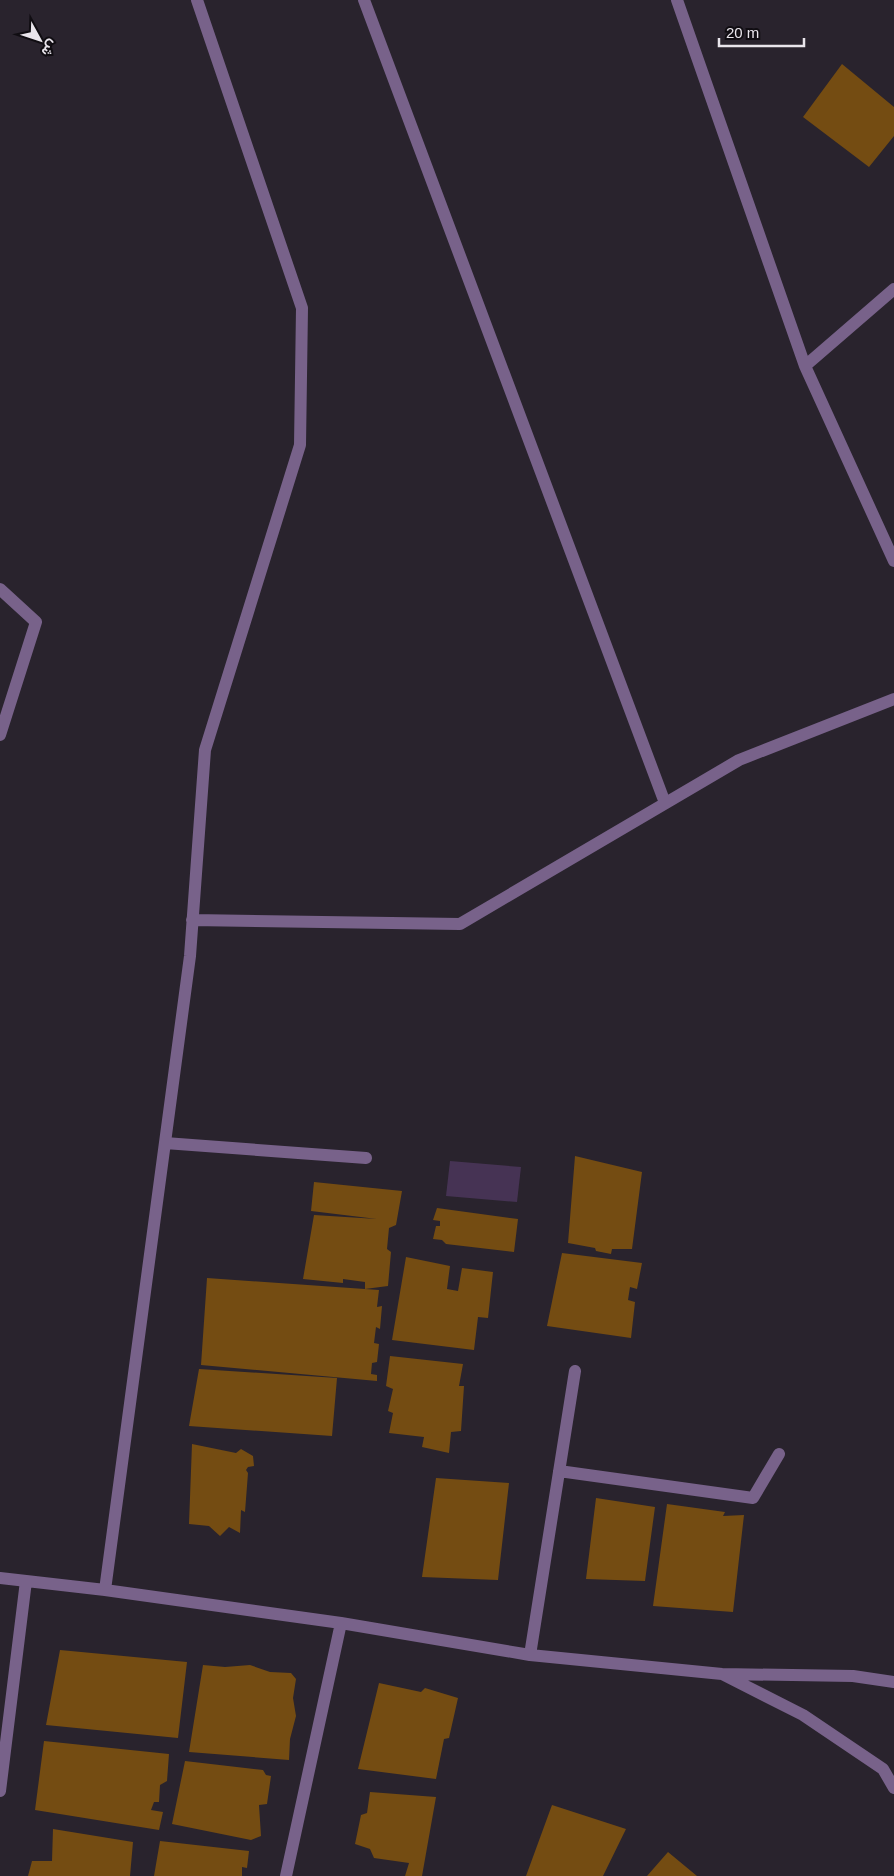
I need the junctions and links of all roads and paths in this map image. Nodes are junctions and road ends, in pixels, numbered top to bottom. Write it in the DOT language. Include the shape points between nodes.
graph roads {
  1 [pos="197,0"];
  2 [pos="364,0"];
  3 [pos="677,0"];
  4 [pos="894,290"];
  5 [pos="805,366"];
  6 [pos="894,561"];
  7 [pos="0,588"];
  8 [pos="894,699"];
  9 [pos="0,735"];
  10 [pos="665,803"];
  11 [pos="192,920"];
  12 [pos="165,1143"];
  13 [pos="366,1158"];
  14 [pos="575,1371"];
  15 [pos="779,1454"];
  16 [pos="560,1471"];
  17 [pos="0,1578"];
  18 [pos="26,1581"];
  19 [pos="105,1590"];
  20 [pos="341,1624"];
  21 [pos="530,1655"];
  22 [pos="722,1674"];
  23 [pos="894,1682"];
  24 [pos="894,1788"];
  25 [pos="0,1791"];
  26 [pos="286,1876"];
  1 -- 11 [label="street" via="302,308 300,445 205,750"];
  2 -- 10 [label="street"];
  3 -- 5 [label="street"];
  4 -- 5 [label="street"];
  5 -- 6 [label="street"];
  7 -- 9 [label="street" via="36,622"];
  8 -- 10 [label="street" via="739,760"];
  10 -- 11 [label="street" via="460,924"];
  11 -- 12 [label="street"];
  12 -- 13 [label="street"];
  12 -- 19 [label="street"];
  14 -- 16 [label="street"];
  15 -- 16 [label="street" via="753,1498"];
  16 -- 21 [label="street"];
  17 -- 18 [label="street"];
  18 -- 19 [label="street"];
  18 -- 25 [label="street"];
  19 -- 20 [label="street"];
  20 -- 21 [label="street"];
  20 -- 26 [label="street"];
  21 -- 22 [label="street"];
  22 -- 23 [label="street" via="853,1676"];
  22 -- 24 [label="street" via="803,1715 882,1769"];
}
